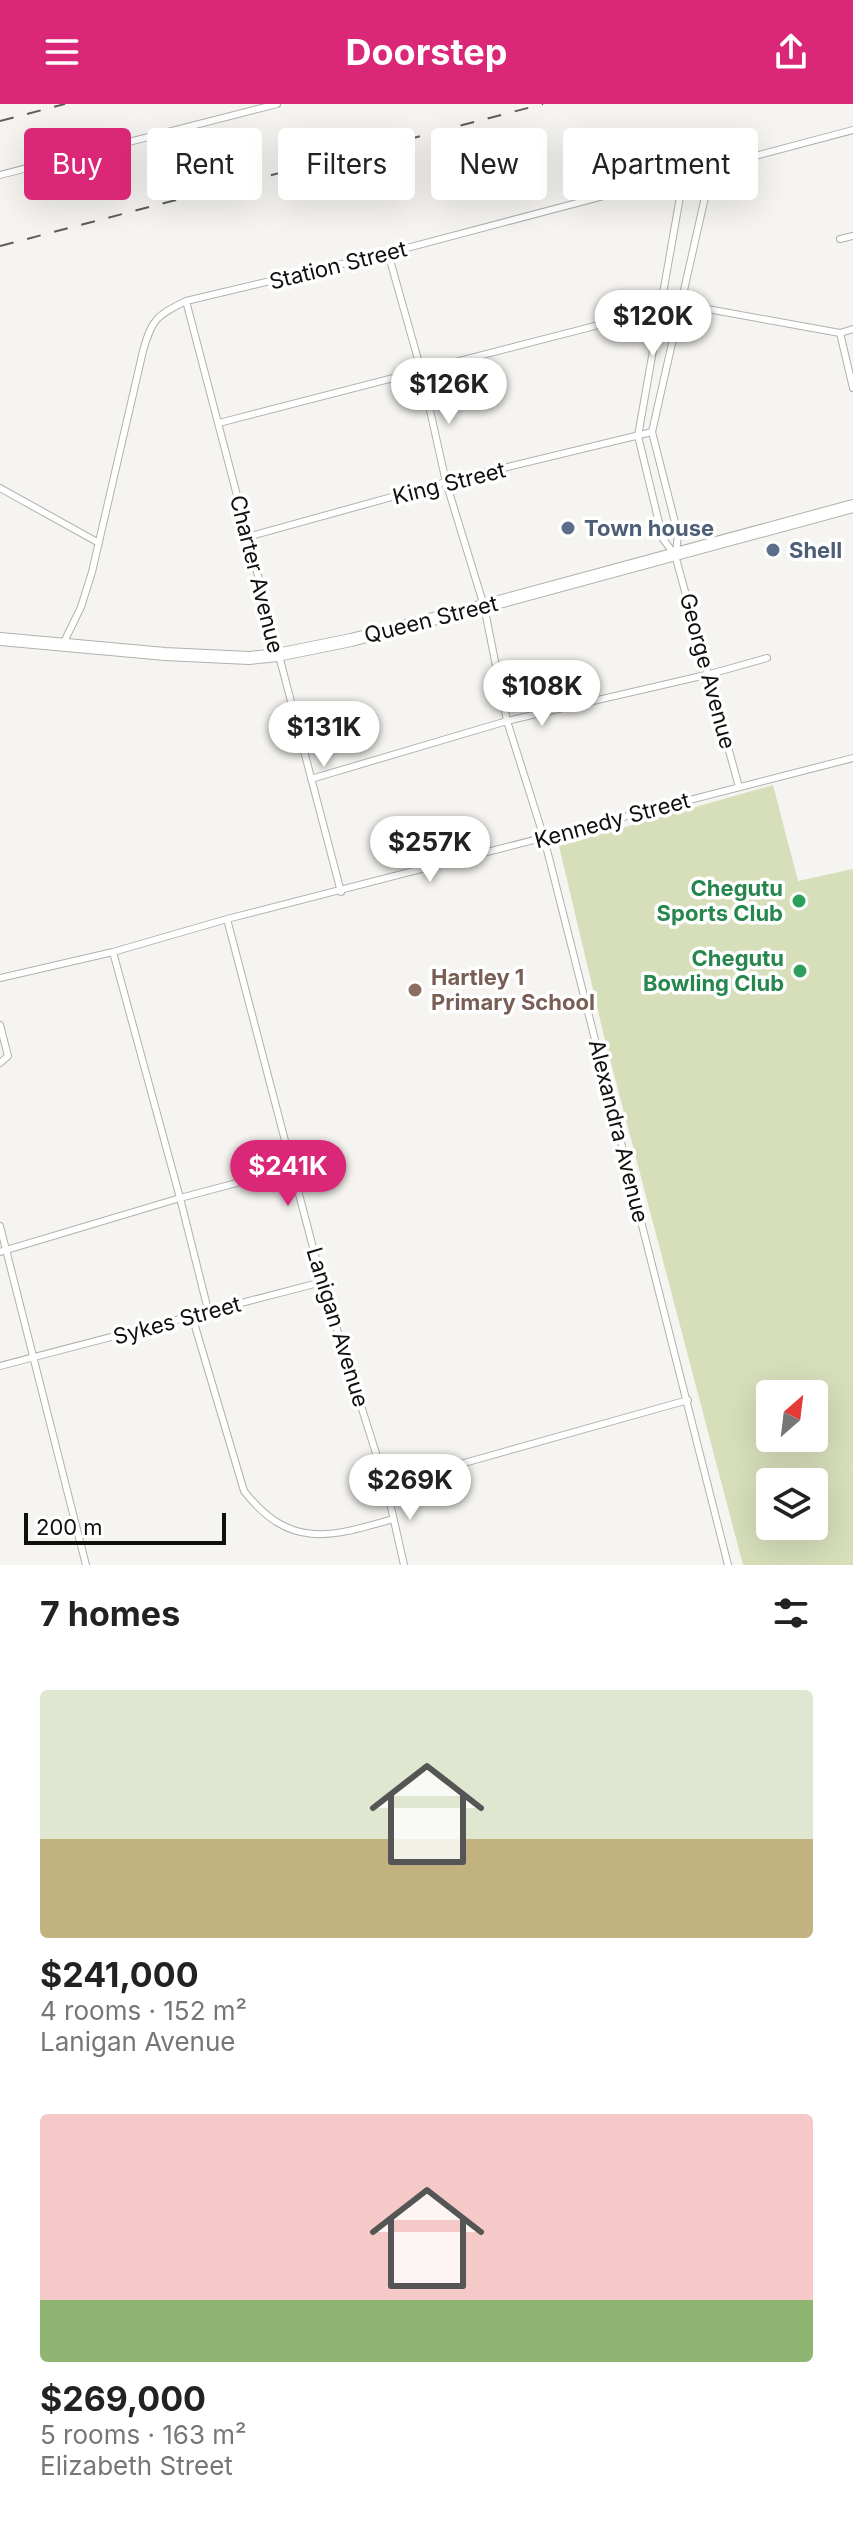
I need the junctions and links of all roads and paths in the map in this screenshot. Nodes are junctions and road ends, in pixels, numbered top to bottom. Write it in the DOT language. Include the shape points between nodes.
graph roads {
  1 [pos="277,104"];
  2 [pos="853,130"];
  3 [pos="758,154"];
  4 [pos="0,175"];
  5 [pos="587,200"];
  6 [pos="679,200"];
  7 [pos="704,200"];
  8 [pos="853,236"];
  9 [pos="840,239"];
  10 [pos="388,253"];
  11 [pos="186,301"];
  12 [pos="680,304"];
  13 [pos="658,310"];
  14 [pos="853,329"];
  15 [pos="840,333"];
  16 [pos="421,370"];
  17 [pos="853,388"];
  18 [pos="219,423"];
  19 [pos="652,432"];
  20 [pos="638,436"];
  21 [pos="446,482"];
  22 [pos="0,488"];
  23 [pos="853,506"];
  24 [pos="247,537"];
  25 [pos="99,543"];
  26 [pos="675,555"];
  27 [pos="484,606"];
  28 [pos="0,639"];
  29 [pos="63,644"];
  30 [pos="277,655"];
  31 [pos="767,658"];
  32 [pos="710,674"];
  33 [pos="507,721"];
  34 [pos="853,758"];
  35 [pos="311,779"];
  36 [pos="739,787"];
  37 [pos="544,838"];
  38 [pos="341,892"];
  39 [pos="227,919"];
  40 [pos="113,952"];
  41 [pos="0,978"];
  42 [pos="0,1025"];
  43 [pos="0,1063"];
  44 [pos="293,1168"];
  45 [pos="180,1198"];
  46 [pos="0,1226"];
  47 [pos="3,1251"];
  48 [pos="322,1282"];
  49 [pos="208,1310"];
  50 [pos="192,1316"];
  51 [pos="31,1358"];
  52 [pos="0,1366"];
  53 [pos="688,1400"];
  54 [pos="386,1485"];
  55 [pos="393,1519"];
  56 [pos="86,1565"];
  57 [pos="404,1565"];
  58 [pos="728,1565"];
  1 -- 4 [label="street"];
  2 -- 3 [label="street, Station Street"];
  5 -- 10 [label="street, Station Street"];
  6 -- 13 [label="street, George Avenue"];
  7 -- 12 [label="street, George Avenue"];
  8 -- 9 [label="street"];
  10 -- 11 [label="street, Station Street"];
  10 -- 16 [label="street, Alexandra Avenue"];
  11 -- 18 [label="street, Charter Avenue"];
  11 -- 25 [label="street, Station Street" via="159,315 148,332"];
  12 -- 13 [label="street"];
  12 -- 15 [label="street"];
  12 -- 19 [label="street, George Avenue"];
  13 -- 16 [label="street"];
  13 -- 20 [label="street, George Avenue"];
  14 -- 15 [label="street"];
  15 -- 17 [label="street"];
  16 -- 18 [label="street"];
  16 -- 21 [label="street, Alexandra Avenue"];
  18 -- 24 [label="street, Charter Avenue"];
  19 -- 20 [label="street, King Street"];
  19 -- 26 [label="street, George Avenue" via="678,534"];
  20 -- 21 [label="street, King Street"];
  20 -- 26 [label="street, George Avenue" via="663,539"];
  21 -- 24 [label="street, King Street"];
  21 -- 27 [label="street, Alexandra Avenue"];
  22 -- 25 [label="street"];
  23 -- 26 [label="highway, Queen Street"];
  24 -- 30 [label="street, Charter Avenue"];
  25 -- 29 [label="street, Station Street" via="81,607"];
  26 -- 27 [label="highway, Queen Street"];
  26 -- 32 [label="street, George Avenue"];
  27 -- 30 [label="highway, Queen Street"];
  27 -- 33 [label="street, Alexandra Avenue"];
  28 -- 29 [label="highway, Queen Street"];
  29 -- 30 [label="highway, Queen Street" via="165,654"];
  30 -- 35 [label="street, Charter Avenue"];
  31 -- 32 [label="street"];
  32 -- 33 [label="street"];
  32 -- 36 [label="street, George Avenue"];
  33 -- 35 [label="street"];
  33 -- 37 [label="street, Alexandra Avenue"];
  34 -- 36 [label="street, Kennedy Street"];
  35 -- 38 [label="street, Charter Avenue"];
  36 -- 37 [label="street, Kennedy Street"];
  37 -- 38 [label="street, Kennedy Street"];
  37 -- 53 [label="street, Alexandra Avenue"];
  38 -- 39 [label="street, Kennedy Street"];
  39 -- 40 [label="street, Kennedy Street"];
  39 -- 44 [label="street, Lanigan Avenue"];
  40 -- 41 [label="street, Kennedy Street"];
  40 -- 45 [label="street"];
  42 -- 43 [label="street" via="8,1056"];
  44 -- 45 [label="street"];
  44 -- 48 [label="street, Lanigan Avenue"];
  45 -- 47 [label="street"];
  45 -- 49 [label="street"];
  46 -- 47 [label="street"];
  47 -- 51 [label="street"];
  48 -- 49 [label="street, Sykes Street"];
  48 -- 54 [label="street, Lanigan Avenue"];
  49 -- 50 [label="street, Sykes Street"];
  50 -- 51 [label="street, Sykes Street"];
  50 -- 55 [label="street" via="244,1491 256,1506 306,1535 328,1536"];
  51 -- 52 [label="street, Sykes Street"];
  51 -- 56 [label="street"];
  53 -- 54 [label="street"];
  53 -- 58 [label="street, Alexandra Avenue"];
  54 -- 55 [label="street, Lanigan Avenue"];
  55 -- 57 [label="street, Lanigan Avenue"];
}
